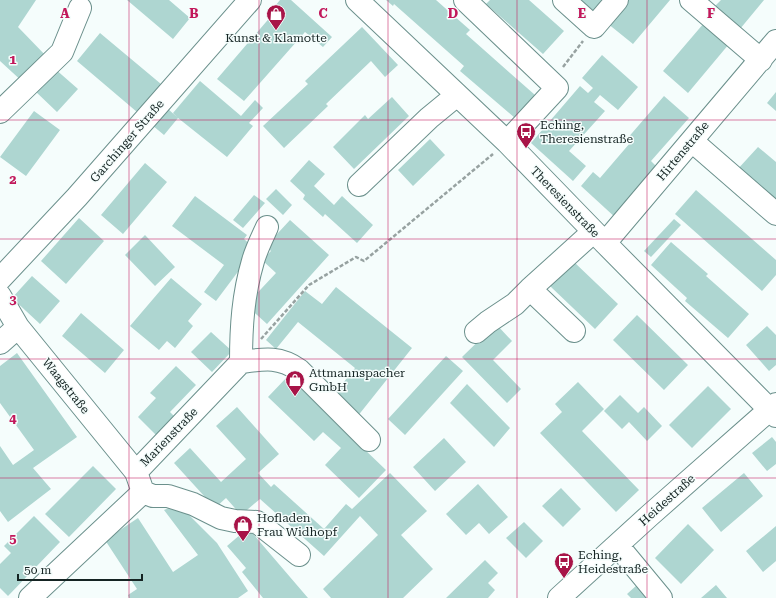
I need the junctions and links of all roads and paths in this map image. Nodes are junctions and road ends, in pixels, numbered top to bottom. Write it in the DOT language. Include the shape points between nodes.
graph roads {
  1 [pos="250,0"];
  2 [pos="357,0"];
  3 [pos="465,0"];
  4 [pos="564,0"];
  5 [pos="617,0"];
  6 [pos="691,0"];
  7 [pos="80,8"];
  8 [pos="594,27"];
  9 [pos="776,41"];
  10 [pos="760,60"];
  11 [pos="557,88"];
  12 [pos="457,95"];
  13 [pos="0,112"];
  14 [pos="692,141"];
  15 [pos="508,142"];
  16 [pos="359,185"];
  17 [pos="776,214"];
  18 [pos="267,227"];
  19 [pos="599,237"];
  20 [pos="0,279"];
  21 [pos="530,289"];
  22 [pos="0,296"];
  23 [pos="18,327"];
  24 [pos="574,331"];
  25 [pos="476,332"];
  26 [pos="0,343"];
  27 [pos="241,362"];
  28 [pos="774,409"];
  29 [pos="369,440"];
  30 [pos="139,482"];
  31 [pos="618,546"];
  32 [pos="299,555"];
  33 [pos="30,598"];
  34 [pos="559,598"];
  35 [pos="661,598"];
  1 -- 20 [label="street, Garchinger Straße" via="83,191"];
  2 -- 12 [label="street, Theresienstraße"];
  3 -- 11 [label="street"];
  4 -- 8 [label="street"];
  5 -- 8 [label="street"];
  6 -- 10 [label="street"];
  7 -- 13 [label="street" via="62,52"];
  8 -- 11 [label="path" via="558,74"];
  9 -- 10 [label="street, Hirtenstraße"];
  10 -- 14 [label="street, Hirtenstraße"];
  11 -- 15 [label="street"];
  12 -- 15 [label="street, Theresienstraße"];
  12 -- 16 [label="street"];
  14 -- 17 [label="street"];
  14 -- 19 [label="street, Hirtenstraße"];
  15 -- 19 [label="street, Theresienstraße"];
  15 -- 27 [label="path" via="364,261 356,257 309,285"];
  18 -- 27 [label="street" via="253,260 245,297 241,328"];
  19 -- 21 [label="street, Hirtenstraße"];
  19 -- 28 [label="street, Theresienstraße"];
  21 -- 24 [label="street"];
  21 -- 25 [label="street, Hirtenstraße" via="515,304"];
  22 -- 23 [label="street, Waagstraße"];
  23 -- 26 [label="street"];
  23 -- 30 [label="street, Waagstraße"];
  27 -- 29 [label="street" via="277,359 291,364"];
  27 -- 30 [label="street, Marienstraße"];
  28 -- 31 [label="street, Heidestraße" via="649,516"];
  30 -- 32 [label="street" via="153,496 168,496 193,504 221,518 257,522"];
  30 -- 33 [label="street, Marienstraße"];
  31 -- 34 [label="street, Heidestraße"];
  31 -- 35 [label="street"];
}
